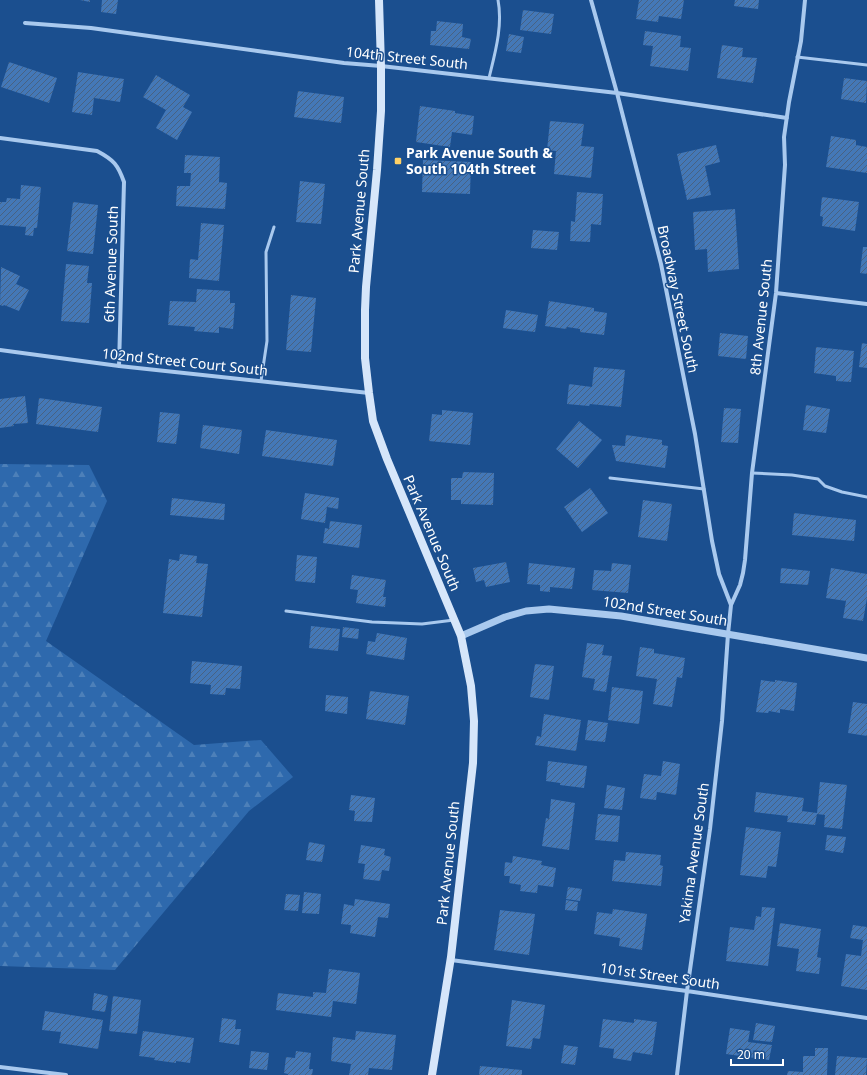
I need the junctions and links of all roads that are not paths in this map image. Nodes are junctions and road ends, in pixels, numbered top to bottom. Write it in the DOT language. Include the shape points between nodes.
graph roads {
  1 [pos="379,0"];
  2 [pos="498,0"];
  3 [pos="591,0"];
  4 [pos="805,0"];
  5 [pos="25,23"];
  6 [pos="797,57"];
  7 [pos="867,65"];
  8 [pos="381,66"];
  9 [pos="489,78"];
  10 [pos="618,93"];
  11 [pos="787,118"];
  12 [pos="0,138"];
  13 [pos="274,227"];
  14 [pos="776,293"];
  15 [pos="867,304"];
  16 [pos="0,350"];
  17 [pos="119,366"];
  18 [pos="261,381"];
  19 [pos="369,393"];
  20 [pos="752,473"];
  21 [pos="610,478"];
  22 [pos="704,489"];
  23 [pos="867,497"];
  24 [pos="731,605"];
  25 [pos="286,611"];
  26 [pos="454,620"];
  27 [pos="728,634"];
  28 [pos="461,636"];
  29 [pos="867,658"];
  30 [pos="450,960"];
  31 [pos="687,990"];
  32 [pos="867,1018"];
  33 [pos="0,1067"];
  34 [pos="66,1075"];
  35 [pos="432,1075"];
  36 [pos="677,1075"];
  1 -- 8 [label="main road, Park Avenue South"];
  2 -- 9 [label="lane" via="498,38"];
  3 -- 10 [label="street, Broadway Street South"];
  4 -- 6 [label="street, 8th Avenue South"];
  5 -- 8 [label="street, 104th Street South" via="91,28"];
  6 -- 7 [label="lane"];
  6 -- 11 [label="street, 8th Avenue South"];
  8 -- 9 [label="street, 104th Street South"];
  8 -- 19 [label="main road, Park Avenue South" via="377,170 365,302 365,358"];
  9 -- 10 [label="street, 104th Street South"];
  10 -- 11 [label="street, 104th Street South"];
  10 -- 22 [label="street, Broadway Street South" via="661,264 696,434"];
  11 -- 14 [label="street, 8th Avenue South"];
  12 -- 17 [label="street, 6th Avenue South" via="98,151 117,166 124,182"];
  13 -- 18 [label="lane" via="266,252 267,342"];
  14 -- 15 [label="street"];
  14 -- 20 [label="street, 8th Avenue South"];
  16 -- 17 [label="street, 102nd Street Court South"];
  17 -- 18 [label="street, 102nd Street Court South"];
  18 -- 19 [label="street, 102nd Street Court South"];
  19 -- 26 [label="main road, Park Avenue South" via="374,421 387,459"];
  20 -- 23 [label="lane" via="818,479 825,486"];
  20 -- 24 [label="street, 8th Avenue South" via="744,573"];
  21 -- 22 [label="lane"];
  22 -- 24 [label="street, Broadway Street South" via="719,574"];
  24 -- 27 [label="street, 8th Avenue South"];
  25 -- 26 [label="lane" via="422,624"];
  26 -- 28 [label="main road, Park Avenue South"];
  27 -- 28 [label="street, 102nd Street South" via="621,616 549,609 526,611 505,617"];
  27 -- 29 [label="street, 102nd Street South"];
  27 -- 31 [label="street, Yakima Avenue South" via="722,721 710,829"];
  28 -- 30 [label="main road, Park Avenue South" via="471,686 474,738"];
  30 -- 31 [label="street, 101st Street South"];
  30 -- 35 [label="main road, Park Avenue South"];
  31 -- 32 [label="street, 101st Street South"];
  31 -- 36 [label="street, Yakima Avenue South"];
  33 -- 34 [label="street"];
}
